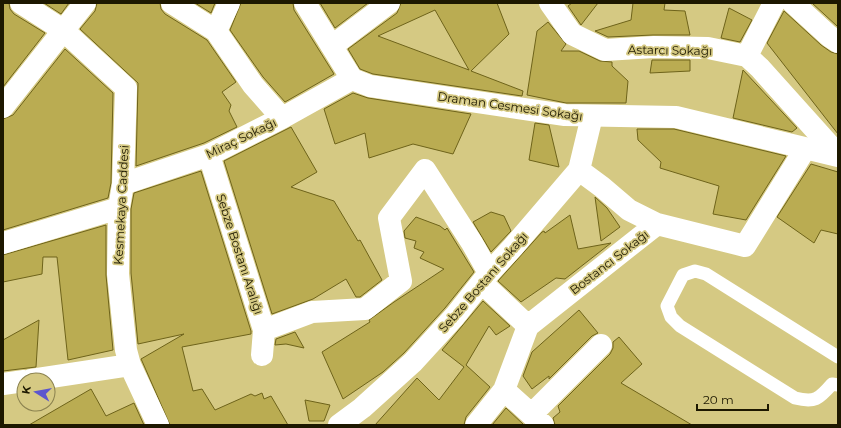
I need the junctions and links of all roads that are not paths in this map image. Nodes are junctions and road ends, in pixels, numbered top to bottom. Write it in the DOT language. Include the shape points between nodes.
graph roads {
  1 [pos="21,3"];
  2 [pos="84,3"];
  3 [pos="172,3"];
  4 [pos="229,3"];
  5 [pos="305,3"];
  6 [pos="389,3"];
  7 [pos="550,3"];
  8 [pos="774,3"];
  9 [pos="793,3"];
  10 [pos="63,30"];
  11 [pos="216,31"];
  12 [pos="838,42"];
  13 [pos="332,46"];
  14 [pos="747,56"];
  15 [pos="361,82"];
  16 [pos="3,107"];
  17 [pos="592,116"];
  18 [pos="282,118"];
  19 [pos="805,149"];
  20 [pos="209,155"];
  21 [pos="838,156"];
  22 [pos="579,170"];
  23 [pos="123,184"];
  24 [pos="119,208"];
  25 [pos="657,224"];
  26 [pos="3,243"];
  27 [pos="485,278"];
  28 [pos="528,326"];
  29 [pos="264,330"];
  30 [pos="601,345"];
  31 [pos="262,355"];
  32 [pos="838,357"];
  33 [pos="130,366"];
  34 [pos="56,376"];
  35 [pos="16,382"];
  36 [pos="3,384"];
  37 [pos="838,385"];
  38 [pos="504,390"];
  39 [pos="538,419"];
  40 [pos="158,425"];
  41 [pos="339,425"];
  42 [pos="476,425"];
  1 -- 10 [label="street, Kesmekaya Caddesi"];
  2 -- 10 [label="street"];
  3 -- 11 [label="street"];
  4 -- 11 [label="street"];
  5 -- 13 [label="street"];
  6 -- 13 [label="street"];
  7 -- 14 [label="street, Astarcı Sokağı" via="572,34 605,50 654,47 708,48"];
  8 -- 14 [label="street"];
  9 -- 12 [label="street" via="828,36"];
  10 -- 16 [label="street"];
  10 -- 23 [label="street, Kesmekaya Caddesi" via="126,88"];
  11 -- 18 [label="street" via="253,85"];
  13 -- 15 [label="street"];
  14 -- 21 [label="street"];
  15 -- 17 [label="street, Draman Cesmesi Sokağı" via="565,115"];
  15 -- 18 [label="street, Miraç Sokağı"];
  17 -- 19 [label="street, Draman Cesmesi Sokağı" via="676,117"];
  17 -- 22 [label="street, Sebze Bostanı Sokağı"];
  18 -- 20 [label="street, Miraç Sokağı"];
  19 -- 21 [label="street, Draman Cesmesi Sokağı"];
  19 -- 25 [label="street, Bostancı Sokağı" via="745,246"];
  20 -- 23 [label="street, Miraç Sokağı"];
  20 -- 29 [label="street, Sebze Bostanı Aralığı"];
  22 -- 25 [label="street" via="629,210"];
  22 -- 27 [label="street, Sebze Bostanı Sokağı"];
  23 -- 24 [label="street, Kesmekaya Caddesi"];
  24 -- 26 [label="street"];
  24 -- 33 [label="street, Kesmekaya Caddesi" via="118,274"];
  25 -- 28 [label="street, Bostancı Sokağı"];
  27 -- 28 [label="street"];
  27 -- 29 [label="street" via="472,243 424,170 389,218 401,281 365,310 312,312"];
  27 -- 41 [label="street, Sebze Bostanı Sokağı" via="413,362"];
  28 -- 38 [label="street"];
  29 -- 31 [label="street, Sebze Bostanı Aralığı"];
  30 -- 39 [label="street"];
  32 -- 37 [label="lane" via="706,274 695,271 683,275 667,306 671,317 680,326 795,398 808,401 820,397 832,384"];
  33 -- 34 [label="street"];
  33 -- 40 [label="street, Kesmekaya Caddesi"];
  35 -- 36 [label="street"];
  38 -- 39 [label="street"];
  38 -- 42 [label="street"];
}
